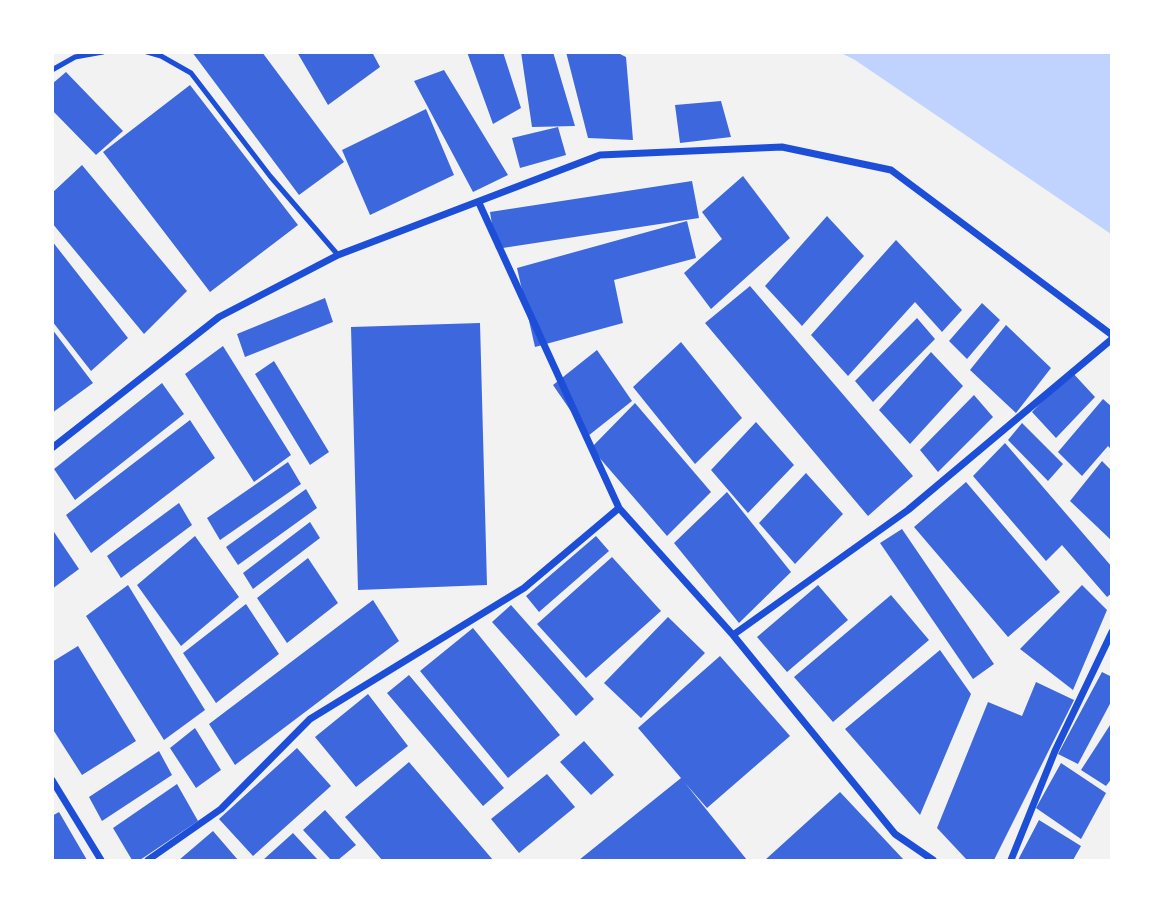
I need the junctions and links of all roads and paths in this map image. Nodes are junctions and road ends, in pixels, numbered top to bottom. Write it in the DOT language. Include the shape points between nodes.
graph roads {
  1 [pos="103,52"];
  2 [pos="147,52"];
  3 [pos="52,69"];
  4 [pos="479,203"];
  5 [pos="338,255"];
  6 [pos="1111,337"];
  7 [pos="52,448"];
  8 [pos="619,509"];
  9 [pos="1111,632"];
  10 [pos="733,635"];
  11 [pos="52,780"];
  12 [pos="101,860"];
  13 [pos="148,860"];
  14 [pos="933,860"];
  15 [pos="1010,860"];
  1 -- 3 [label="lane" via="75,57"];
  2 -- 5 [label="lane" via="191,73"];
  4 -- 5 [label="street"];
  4 -- 6 [label="street" via="600,155 782,147 891,170"];
  4 -- 8 [label="street"];
  5 -- 7 [label="street" via="219,317"];
  6 -- 10 [label="street" via="908,510"];
  8 -- 10 [label="street"];
  8 -- 13 [label="street" via="524,588 310,719 221,809"];
  9 -- 15 [label="street"];
  10 -- 14 [label="street" via="895,834"];
  11 -- 12 [label="street"];
}
